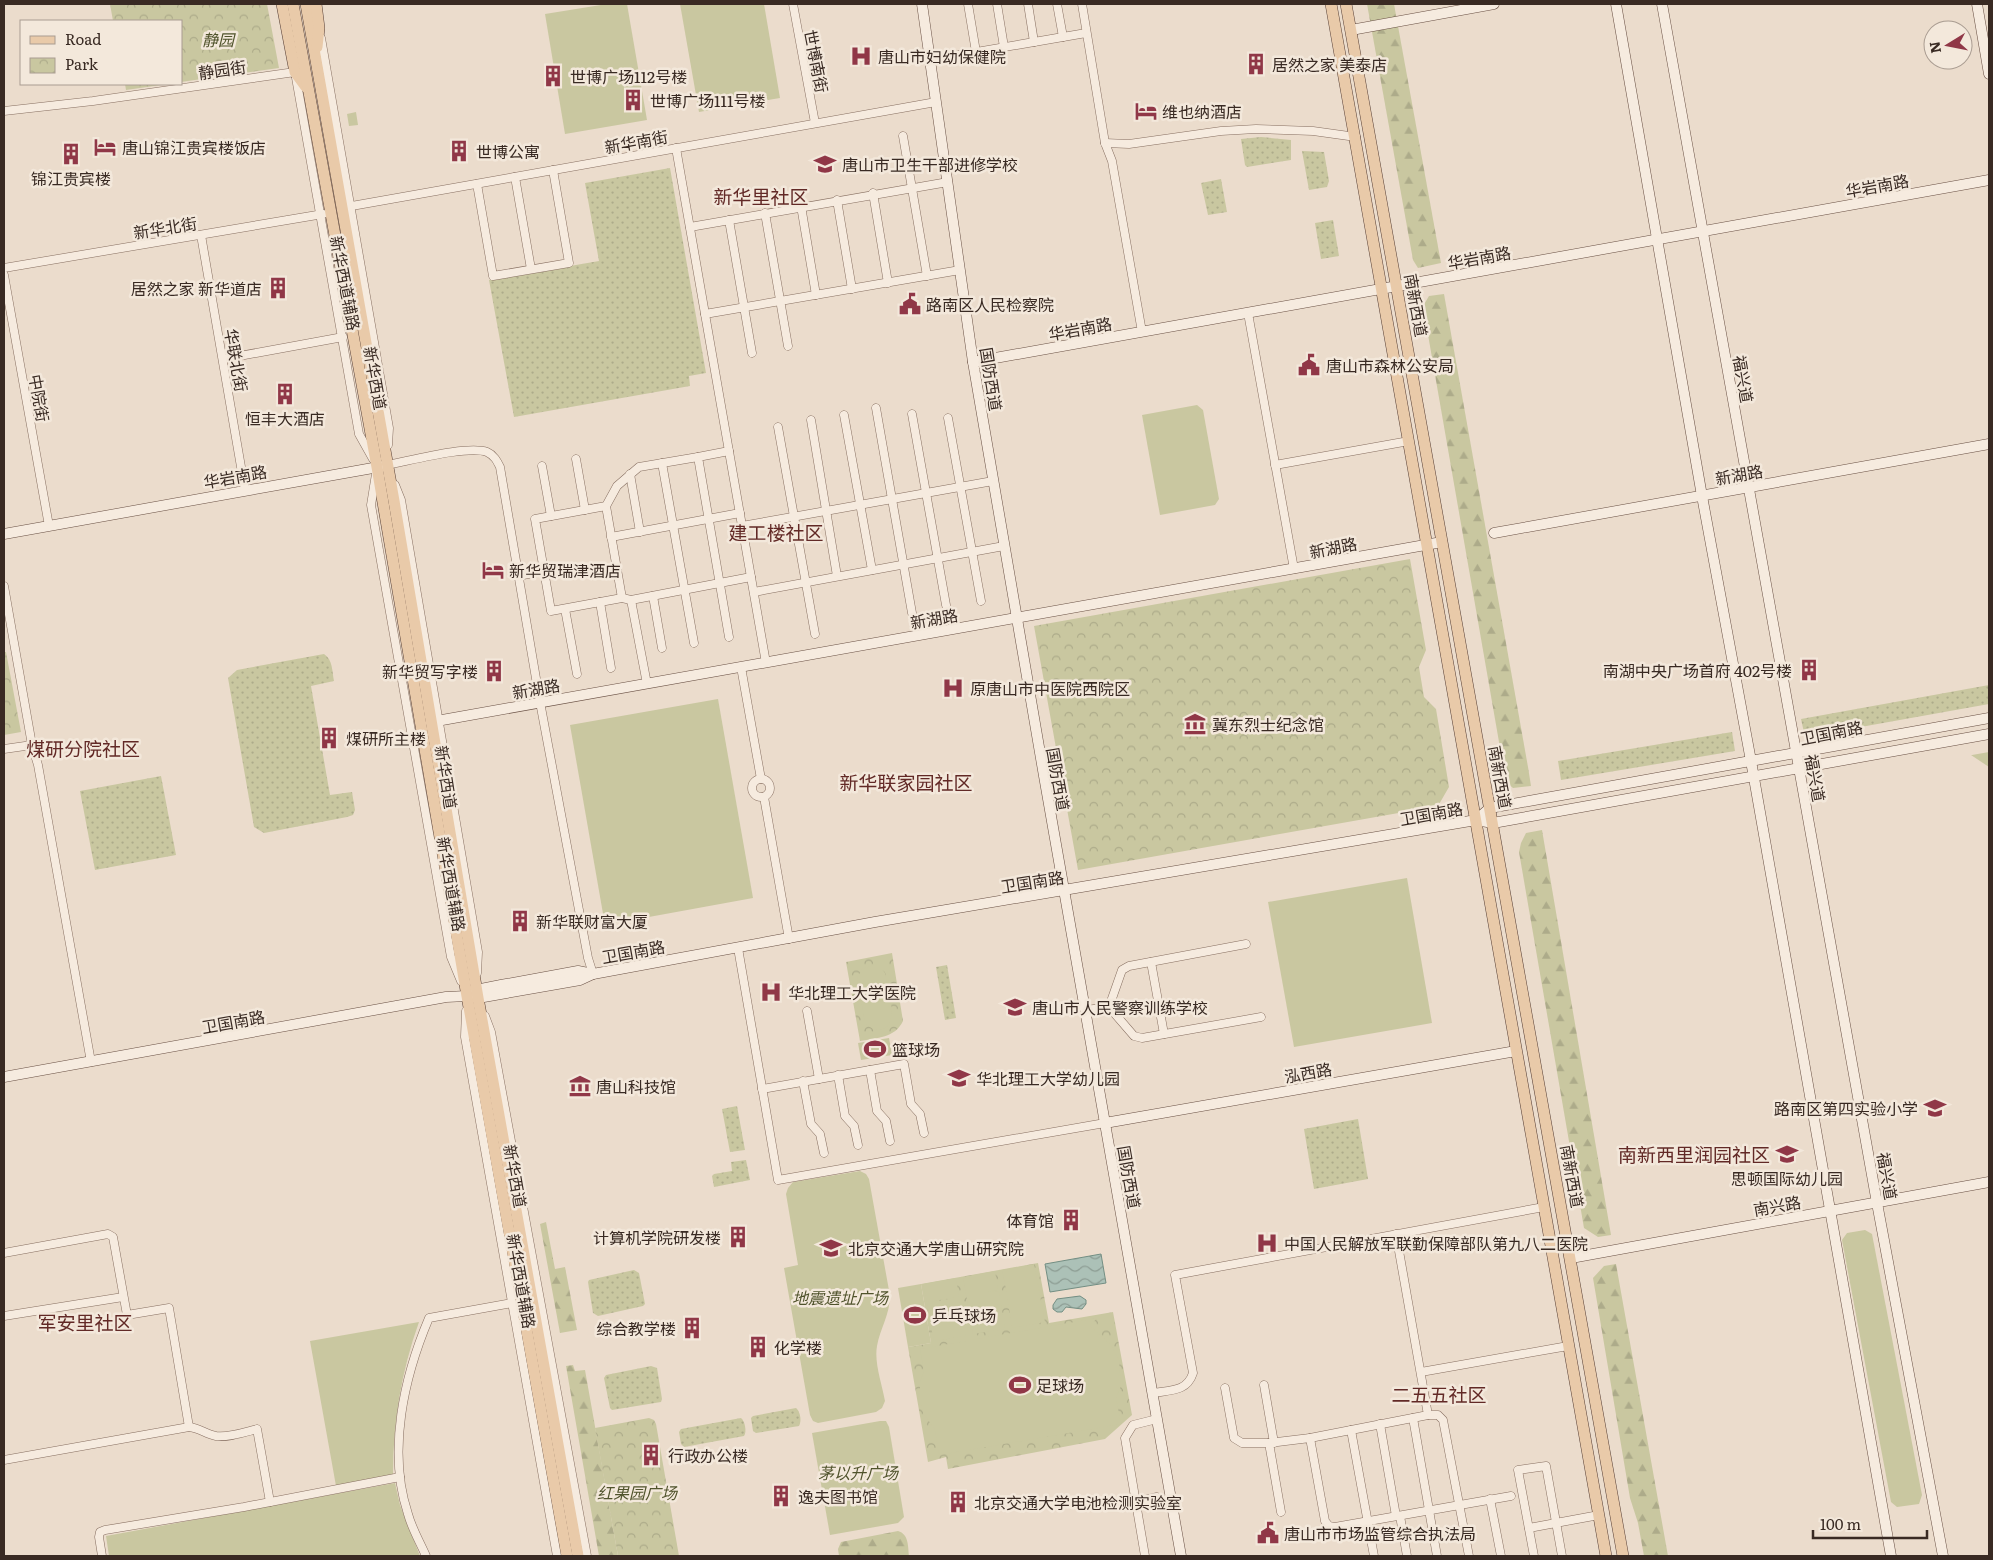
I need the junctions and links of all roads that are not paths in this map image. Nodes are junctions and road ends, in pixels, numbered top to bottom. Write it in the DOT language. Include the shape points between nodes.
graph roads {
  1 [pos="282,4"];
  2 [pos="293,4"];
  3 [pos="306,4"];
  4 [pos="316,4"];
  5 [pos="793,4"];
  6 [pos="922,4"];
  7 [pos="968,4"];
  8 [pos="997,4"];
  9 [pos="1028,4"];
  10 [pos="1057,4"];
  11 [pos="1082,4"];
  12 [pos="1331,4"];
  13 [pos="1346,4"];
  14 [pos="1494,4"];
  15 [pos="1616,4"];
  16 [pos="1662,4"];
  17 [pos="1977,4"];
  18 [pos="319,28"];
  19 [pos="1351,30"];
  20 [pos="1086,33"];
  21 [pos="1063,37"];
  22 [pos="1034,42"];
  23 [pos="1004,47"];
  24 [pos="976,52"];
  25 [pos="315,58"];
  26 [pos="930,60"];
  27 [pos="295,72"];
  28 [pos="1989,74"];
  29 [pos="308,89"];
  30 [pos="936,102"];
  31 [pos="4,111"];
  32 [pos="815,123"];
  33 [pos="902,136"];
  34 [pos="1356,137"];
  35 [pos="1105,143"];
  36 [pos="676,148"];
  37 [pos="553,170"];
  38 [pos="515,177"];
  39 [pos="1989,180"];
  40 [pos="948,182"];
  41 [pos="477,184"];
  42 [pos="912,188"];
  43 [pos="873,193"];
  44 [pos="837,200"];
  45 [pos="802,206"];
  46 [pos="346,207"];
  47 [pos="325,213"];
  48 [pos="765,213"];
  49 [pos="729,220"];
  50 [pos="690,227"];
  51 [pos="1702,232"];
  52 [pos="201,235"];
  53 [pos="1657,240"];
  54 [pos="4,268"];
  55 [pos="530,269"];
  56 [pos="960,270"];
  57 [pos="4,275"];
  58 [pos="927,276"];
  59 [pos="888,283"];
  60 [pos="1397,287"];
  61 [pos="852,289"];
  62 [pos="1383,290"];
  63 [pos="816,295"];
  64 [pos="780,302"];
  65 [pos="744,308"];
  66 [pos="1248,312"];
  67 [pos="705,314"];
  68 [pos="1142,332"];
  69 [pos="343,338"];
  70 [pos="788,346"];
  71 [pos="752,353"];
  72 [pos="223,358"];
  73 [pos="974,362"];
  74 [pos="876,408"];
  75 [pos="912,414"];
  76 [pos="844,415"];
  77 [pos="948,418"];
  78 [pos="811,420"];
  79 [pos="778,427"];
  80 [pos="1409,441"];
  81 [pos="1989,444"];
  82 [pos="729,451"];
  83 [pos="698,457"];
  84 [pos="576,459"];
  85 [pos="662,463"];
  86 [pos="1275,465"];
  87 [pos="382,466"];
  88 [pos="542,466"];
  89 [pos="630,474"];
  90 [pos="993,481"];
  91 [pos="960,486"];
  92 [pos="1748,488"];
  93 [pos="245,490"];
  94 [pos="925,493"];
  95 [pos="1702,496"];
  96 [pos="892,499"];
  97 [pos="860,505"];
  98 [pos="606,506"];
  99 [pos="585,510"];
  100 [pos="826,510"];
  101 [pos="740,513"];
  102 [pos="551,516"];
  103 [pos="794,516"];
  104 [pos="708,519"];
  105 [pos="48,526"];
  106 [pos="674,526"];
  107 [pos="742,526"];
  108 [pos="640,532"];
  109 [pos="1494,533"];
  110 [pos="4,534"];
  111 [pos="611,537"];
  112 [pos="1442,542"];
  113 [pos="1427,544"];
  114 [pos="1004,546"];
  115 [pos="972,552"];
  116 [pos="937,558"];
  117 [pos="903,564"];
  118 [pos="1294,569"];
  119 [pos="872,570"];
  120 [pos="544,571"];
  121 [pos="518,576"];
  122 [pos="838,576"];
  123 [pos="751,577"];
  124 [pos="805,582"];
  125 [pos="720,583"];
  126 [pos="4,586"];
  127 [pos="685,590"];
  128 [pos="754,592"];
  129 [pos="652,596"];
  130 [pos="622,598"];
  131 [pos="631,600"];
  132 [pos="980,601"];
  133 [pos="600,602"];
  134 [pos="946,605"];
  135 [pos="565,609"];
  136 [pos="912,613"];
  137 [pos="1017,619"];
  138 [pos="815,634"];
  139 [pos="729,637"];
  140 [pos="694,643"];
  141 [pos="662,648"];
  142 [pos="766,663"];
  143 [pos="741,667"];
  144 [pos="611,668"];
  145 [pos="577,674"];
  146 [pos="647,684"];
  147 [pos="540,702"];
  148 [pos="1989,718"];
  149 [pos="435,721"];
  150 [pos="1989,734"];
  151 [pos="32,744"];
  152 [pos="4,750"];
  153 [pos="1796,754"];
  154 [pos="1752,761"];
  155 [pos="1799,769"];
  156 [pos="1754,777"];
  157 [pos="760,779"];
  158 [pos="764,797"];
  159 [pos="1490,808"];
  160 [pos="1476,820"];
  161 [pos="1493,824"];
  162 [pos="1064,890"];
  163 [pos="789,938"];
  164 [pos="1246,944"];
  165 [pos="738,948"];
  166 [pos="1151,962"];
  167 [pos="593,974"];
  168 [pos="474,995"];
  169 [pos="1109,1007"];
  170 [pos="1086,1010"];
  171 [pos="807,1011"];
  172 [pos="1261,1017"];
  173 [pos="1164,1034"];
  174 [pos="1516,1051"];
  175 [pos="91,1062"];
  176 [pos="870,1070"];
  177 [pos="838,1075"];
  178 [pos="4,1077"];
  179 [pos="819,1079"];
  180 [pos="803,1082"];
  181 [pos="762,1089"];
  182 [pos="1105,1123"];
  183 [pos="924,1133"];
  184 [pos="890,1141"];
  185 [pos="858,1146"];
  186 [pos="824,1153"];
  187 [pos="1989,1182"];
  188 [pos="1877,1202"];
  189 [pos="1544,1207"];
  190 [pos="1830,1211"];
  191 [pos="1396,1234"];
  192 [pos="4,1253"];
  193 [pos="1571,1258"];
  194 [pos="123,1297"];
  195 [pos="512,1303"];
  196 [pos="4,1316"];
  197 [pos="1568,1346"];
  198 [pos="1421,1372"];
  199 [pos="1264,1384"];
  200 [pos="1225,1388"];
  201 [pos="1153,1393"];
  202 [pos="1428,1415"];
  203 [pos="1157,1418"];
  204 [pos="1412,1418"];
  205 [pos="1380,1424"];
  206 [pos="189,1427"];
  207 [pos="1351,1430"];
  208 [pos="1310,1438"];
  209 [pos="1272,1443"];
  210 [pos="4,1460"];
  211 [pos="400,1477"];
  212 [pos="1511,1496"];
  213 [pos="1157,1497"];
  214 [pos="1490,1500"];
  215 [pos="270,1502"];
  216 [pos="1136,1502"];
  217 [pos="1459,1505"];
  218 [pos="1429,1510"];
  219 [pos="1281,1512"];
  220 [pos="1599,1515"];
  221 [pos="1398,1516"];
  222 [pos="1368,1522"];
  223 [pos="1556,1523"];
  224 [pos="1529,1528"];
  225 [pos="102,1556"];
  226 [pos="426,1556"];
  227 [pos="557,1556"];
  228 [pos="567,1556"];
  229 [pos="578,1556"];
  230 [pos="587,1556"];
  231 [pos="1146,1556"];
  232 [pos="1181,1556"];
  233 [pos="1374,1556"];
  234 [pos="1407,1556"];
  235 [pos="1437,1556"];
  236 [pos="1469,1556"];
  237 [pos="1501,1556"];
  238 [pos="1534,1556"];
  239 [pos="1562,1556"];
  240 [pos="1606,1556"];
  241 [pos="1623,1556"];
  242 [pos="1891,1556"];
  243 [pos="1943,1556"];
  1 -- 27 [label="main road"];
  2 -- 29 [label="main road, 新华西道"];
  3 -- 25 [label="main road, 新华西道"];
  4 -- 18 [label="main road"];
  5 -- 32 [label="street, 世博南街"];
  6 -- 26 [label="street, 国防西道"];
  7 -- 24 [label="street"];
  8 -- 23 [label="street"];
  9 -- 22 [label="street"];
  10 -- 21 [label="street"];
  11 -- 20 [label="street"];
  12 -- 34 [label="main road, 南新西道"];
  13 -- 19 [label="main road, 南新西道"];
  14 -- 19 [label="street"];
  15 -- 53 [label="street"];
  16 -- 51 [label="street, 福兴道"];
  17 -- 28 [label="street"];
  18 -- 25 [label="main road"];
  18 -- 46 [label="street"];
  19 -- 60 [label="main road, 南新西道"];
  20 -- 21 [label="street"];
  20 -- 35 [label="street"];
  21 -- 22 [label="street"];
  22 -- 23 [label="street"];
  23 -- 24 [label="street"];
  24 -- 26 [label="street"];
  25 -- 46 [label="main road, 新华西道"];
  26 -- 30 [label="street, 国防西道"];
  27 -- 29 [label="main road"];
  27 -- 31 [label="street, 静园街"];
  27 -- 47 [label="street, 新华西道辅路"];
  29 -- 47 [label="main road, 新华西道"];
  30 -- 32 [label="street, 新华南街"];
  30 -- 40 [label="street, 国防西道"];
  32 -- 36 [label="street, 新华南街"];
  33 -- 42 [label="street"];
  34 -- 35 [label="street" via="1313,131 1256,129 1129,144"];
  34 -- 62 [label="main road, 南新西道"];
  35 -- 68 [label="street" via="1112,161"];
  36 -- 37 [label="street, 新华南街"];
  36 -- 50 [label="street"];
  37 -- 38 [label="street, 新华南街"];
  37 -- 55 [label="street" via="569,263"];
  38 -- 41 [label="street, 新华南街"];
  38 -- 55 [label="street"];
  39 -- 51 [label="street, 华岩南路"];
  40 -- 42 [label="street"];
  40 -- 56 [label="street, 国防西道"];
  41 -- 46 [label="street, 新华南街"];
  41 -- 55 [label="street" via="493,276"];
  42 -- 43 [label="street"];
  42 -- 58 [label="street"];
  43 -- 44 [label="street"];
  43 -- 59 [label="street"];
  44 -- 45 [label="street"];
  44 -- 61 [label="street"];
  45 -- 48 [label="street"];
  45 -- 63 [label="street"];
  46 -- 87 [label="main road, 新华西道"];
  47 -- 52 [label="street, 新华北街"];
  47 -- 69 [label="street, 新华西道辅路"];
  47 -- 87 [label="main road, 新华西道"];
  48 -- 49 [label="street"];
  48 -- 64 [label="street"];
  49 -- 50 [label="street"];
  49 -- 65 [label="street"];
  50 -- 67 [label="street"];
  51 -- 53 [label="street, 华岩南路"];
  51 -- 92 [label="street, 福兴道"];
  52 -- 54 [label="street, 新华北街"];
  52 -- 72 [label="street, 华联北街"];
  53 -- 60 [label="street, 华岩南路"];
  53 -- 95 [label="street"];
  56 -- 58 [label="street"];
  56 -- 73 [label="street, 国防西道"];
  57 -- 105 [label="street, 中院街"];
  58 -- 59 [label="street"];
  59 -- 61 [label="street"];
  60 -- 62 [label="street, 华岩南路"];
  60 -- 112 [label="main road, 南新西道"];
  61 -- 63 [label="street"];
  62 -- 66 [label="street, 华岩南路"];
  62 -- 80 [label="main road, 南新西道"];
  63 -- 64 [label="street"];
  64 -- 65 [label="street"];
  64 -- 70 [label="street"];
  65 -- 67 [label="street"];
  65 -- 71 [label="street"];
  66 -- 68 [label="street, 华岩南路"];
  66 -- 86 [label="street"];
  67 -- 82 [label="street"];
  68 -- 73 [label="street, 华岩南路"];
  69 -- 72 [label="street"];
  69 -- 87 [label="street, 新华西道辅路" via="359,434"];
  72 -- 93 [label="street, 华联北街"];
  73 -- 90 [label="street, 国防西道"];
  74 -- 96 [label="street"];
  75 -- 94 [label="street"];
  76 -- 97 [label="street"];
  77 -- 91 [label="street"];
  78 -- 100 [label="street"];
  79 -- 103 [label="street"];
  80 -- 86 [label="street"];
  80 -- 113 [label="main road, 南新西道"];
  81 -- 92 [label="street, 新湖路"];
  82 -- 83 [label="street"];
  82 -- 101 [label="street"];
  83 -- 85 [label="street"];
  83 -- 104 [label="street"];
  84 -- 99 [label="street"];
  85 -- 89 [label="street" via="639,467"];
  85 -- 106 [label="street"];
  86 -- 118 [label="street"];
  87 -- 93 [label="street, 华岩南路"];
  87 -- 121 [label="street, 华岩南路" via="472,450 489,453 500,467"];
  87 -- 149 [label="main road, 新华西道"];
  87 -- 168 [label="main road, 新华西道"];
  88 -- 102 [label="street"];
  89 -- 98 [label="street" via="617,486"];
  89 -- 108 [label="street"];
  90 -- 91 [label="street"];
  90 -- 114 [label="street, 国防西道"];
  91 -- 94 [label="street"];
  91 -- 115 [label="street"];
  92 -- 95 [label="street, 新湖路"];
  92 -- 153 [label="street, 福兴道"];
  93 -- 105 [label="street, 华岩南路"];
  94 -- 96 [label="street"];
  94 -- 116 [label="street"];
  95 -- 109 [label="street, 新湖路"];
  95 -- 154 [label="street"];
  96 -- 97 [label="street"];
  96 -- 117 [label="street"];
  97 -- 100 [label="street"];
  97 -- 119 [label="street"];
  98 -- 99 [label="street"];
  98 -- 111 [label="street"];
  99 -- 102 [label="street"];
  100 -- 103 [label="street"];
  100 -- 122 [label="street"];
  101 -- 104 [label="street"];
  101 -- 107 [label="street"];
  102 -- 120 [label="street" via="535,519"];
  103 -- 107 [label="street"];
  103 -- 124 [label="street"];
  104 -- 106 [label="street"];
  104 -- 125 [label="street"];
  105 -- 110 [label="street, 华岩南路"];
  106 -- 108 [label="street"];
  106 -- 127 [label="street"];
  107 -- 123 [label="street"];
  108 -- 111 [label="street"];
  111 -- 130 [label="street"];
  112 -- 113 [label="street, 新湖路"];
  112 -- 159 [label="main road, 南新西道"];
  113 -- 118 [label="street, 新湖路"];
  113 -- 160 [label="main road, 南新西道"];
  114 -- 115 [label="street"];
  114 -- 137 [label="street, 国防西道"];
  115 -- 116 [label="street"];
  115 -- 132 [label="street"];
  116 -- 117 [label="street"];
  116 -- 134 [label="street"];
  117 -- 119 [label="street"];
  117 -- 136 [label="street"];
  118 -- 137 [label="street, 新湖路"];
  119 -- 122 [label="street"];
  120 -- 121 [label="street"];
  120 -- 135 [label="street" via="551,611"];
  121 -- 147 [label="street"];
  122 -- 124 [label="street"];
  123 -- 125 [label="street"];
  123 -- 128 [label="street"];
  124 -- 128 [label="street"];
  124 -- 138 [label="street"];
  125 -- 127 [label="street"];
  125 -- 139 [label="street"];
  126 -- 151 [label="street"];
  127 -- 129 [label="street"];
  127 -- 140 [label="street"];
  128 -- 142 [label="street"];
  129 -- 131 [label="street"];
  129 -- 141 [label="street"];
  130 -- 131 [label="street"];
  130 -- 133 [label="street"];
  131 -- 146 [label="street"];
  133 -- 135 [label="street"];
  133 -- 144 [label="street"];
  135 -- 145 [label="street"];
  137 -- 142 [label="street, 新湖路"];
  137 -- 162 [label="street, 国防西道"];
  142 -- 143 [label="street, 新湖路"];
  143 -- 146 [label="street, 新湖路"];
  143 -- 157 [label="street"];
  146 -- 147 [label="street, 新湖路"];
  147 -- 149 [label="street, 新湖路"];
  147 -- 167 [label="street"];
  148 -- 153 [label="street, 卫国南路"];
  149 -- 168 [label="main road, 新华西道"];
  150 -- 155 [label="street, 卫国南路"];
  151 -- 152 [label="street"];
  151 -- 175 [label="street"];
  153 -- 154 [label="street, 卫国南路"];
  153 -- 155 [label="street, 福兴道"];
  154 -- 156 [label="street"];
  154 -- 159 [label="street, 卫国南路"];
  155 -- 156 [label="street, 卫国南路"];
  155 -- 188 [label="street, 福兴道"];
  156 -- 161 [label="street, 卫国南路"];
  156 -- 190 [label="street"];
  157 -- 158 [label="street" via="770,785 769,794"];
  157 -- 158 [label="street" via="755,781 752,790 755,795"];
  158 -- 163 [label="street"];
  159 -- 160 [label="street, 卫国南路"];
  159 -- 161 [label="main road, 南新西道"];
  160 -- 161 [label="street, 卫国南路"];
  160 -- 162 [label="street, 卫国南路"];
  160 -- 174 [label="main road, 南新西道"];
  161 -- 193 [label="main road, 南新西道"];
  162 -- 163 [label="street, 卫国南路"];
  162 -- 170 [label="street, 国防西道"];
  163 -- 165 [label="street, 卫国南路"];
  164 -- 166 [label="street"];
  165 -- 167 [label="street, 卫国南路"];
  165 -- 181 [label="street"];
  166 -- 169 [label="street" via="1122,970"];
  166 -- 173 [label="street"];
  167 -- 168 [label="street, 卫国南路" via="580,980"];
  168 -- 175 [label="street, 卫国南路" via="446,997"];
  168 -- 195 [label="street, 新华西道辅路" via="465,1037"];
  168 -- 228 [label="main road, 新华西道"];
  168 -- 229 [label="main road, 新华西道"];
  168 -- 230 [label="street, 新华西道辅路" via="492,1032"];
  169 -- 170 [label="street"];
  169 -- 173 [label="street" via="1134,1036 1142,1038"];
  170 -- 182 [label="street, 国防西道"];
  171 -- 179 [label="street"];
  172 -- 173 [label="street"];
  174 -- 182 [label="street, 泓西路"];
  174 -- 189 [label="main road, 南新西道"];
  175 -- 178 [label="street, 卫国南路"];
  176 -- 177 [label="street"];
  176 -- 183 [label="street" via="904,1064 911,1104 920,1114"];
  176 -- 184 [label="street" via="877,1112 886,1121"];
  177 -- 179 [label="street"];
  177 -- 185 [label="street" via="845,1116 854,1126"];
  179 -- 180 [label="street"];
  180 -- 181 [label="street"];
  180 -- 186 [label="street" via="811,1124 820,1134"];
  181 -- 182 [label="street" via="778,1180"];
  182 -- 201 [label="street, 国防西道"];
  187 -- 188 [label="street, 南兴路"];
  188 -- 190 [label="street, 南兴路"];
  188 -- 243 [label="street, 福兴道"];
  189 -- 191 [label="street"];
  189 -- 197 [label="main road, 南新西道"];
  190 -- 193 [label="street, 南兴路"];
  190 -- 242 [label="street"];
  191 -- 198 [label="street"];
  191 -- 201 [label="street" via="1175,1275 1192,1373 1184,1388"];
  192 -- 194 [label="street" via="108,1234 113,1237"];
  193 -- 241 [label="main road, 南新西道"];
  194 -- 196 [label="street"];
  194 -- 206 [label="street" via="127,1315 170,1308"];
  195 -- 211 [label="street" via="429,1318 418,1343 401,1416"];
  195 -- 227 [label="street, 新华西道辅路"];
  197 -- 198 [label="street"];
  197 -- 220 [label="main road, 南新西道"];
  198 -- 202 [label="street"];
  199 -- 209 [label="street"];
  200 -- 209 [label="street" via="1234,1438 1242,1443"];
  201 -- 203 [label="street, 国防西道"];
  202 -- 204 [label="street"];
  202 -- 217 [label="street" via="1438,1415 1443,1420"];
  203 -- 216 [label="street" via="1133,1424 1125,1438"];
  203 -- 232 [label="street, 国防西道"];
  204 -- 205 [label="street"];
  204 -- 218 [label="street"];
  205 -- 207 [label="street"];
  205 -- 221 [label="street"];
  206 -- 210 [label="street"];
  206 -- 215 [label="street" via="218,1436 257,1429"];
  207 -- 208 [label="street"];
  207 -- 222 [label="street"];
  208 -- 209 [label="street"];
  208 -- 222 [label="street" via="1325,1521 1335,1528"];
  209 -- 219 [label="street"];
  211 -- 215 [label="street"];
  211 -- 226 [label="street" via="407,1512"];
  212 -- 214 [label="street"];
  213 -- 216 [label="street"];
  214 -- 217 [label="street"];
  214 -- 237 [label="street"];
  215 -- 225 [label="street" via="105,1530 99,1537"];
  216 -- 231 [label="street"];
  217 -- 218 [label="street"];
  217 -- 236 [label="street"];
  218 -- 221 [label="street"];
  218 -- 235 [label="street"];
  220 -- 223 [label="street"];
  220 -- 240 [label="main road, 南新西道"];
  221 -- 222 [label="street"];
  221 -- 234 [label="street"];
  222 -- 233 [label="street"];
  223 -- 224 [label="street"];
  223 -- 224 [label="street" via="1546,1466 1518,1470"];
  223 -- 239 [label="street"];
  224 -- 238 [label="street"];
}
